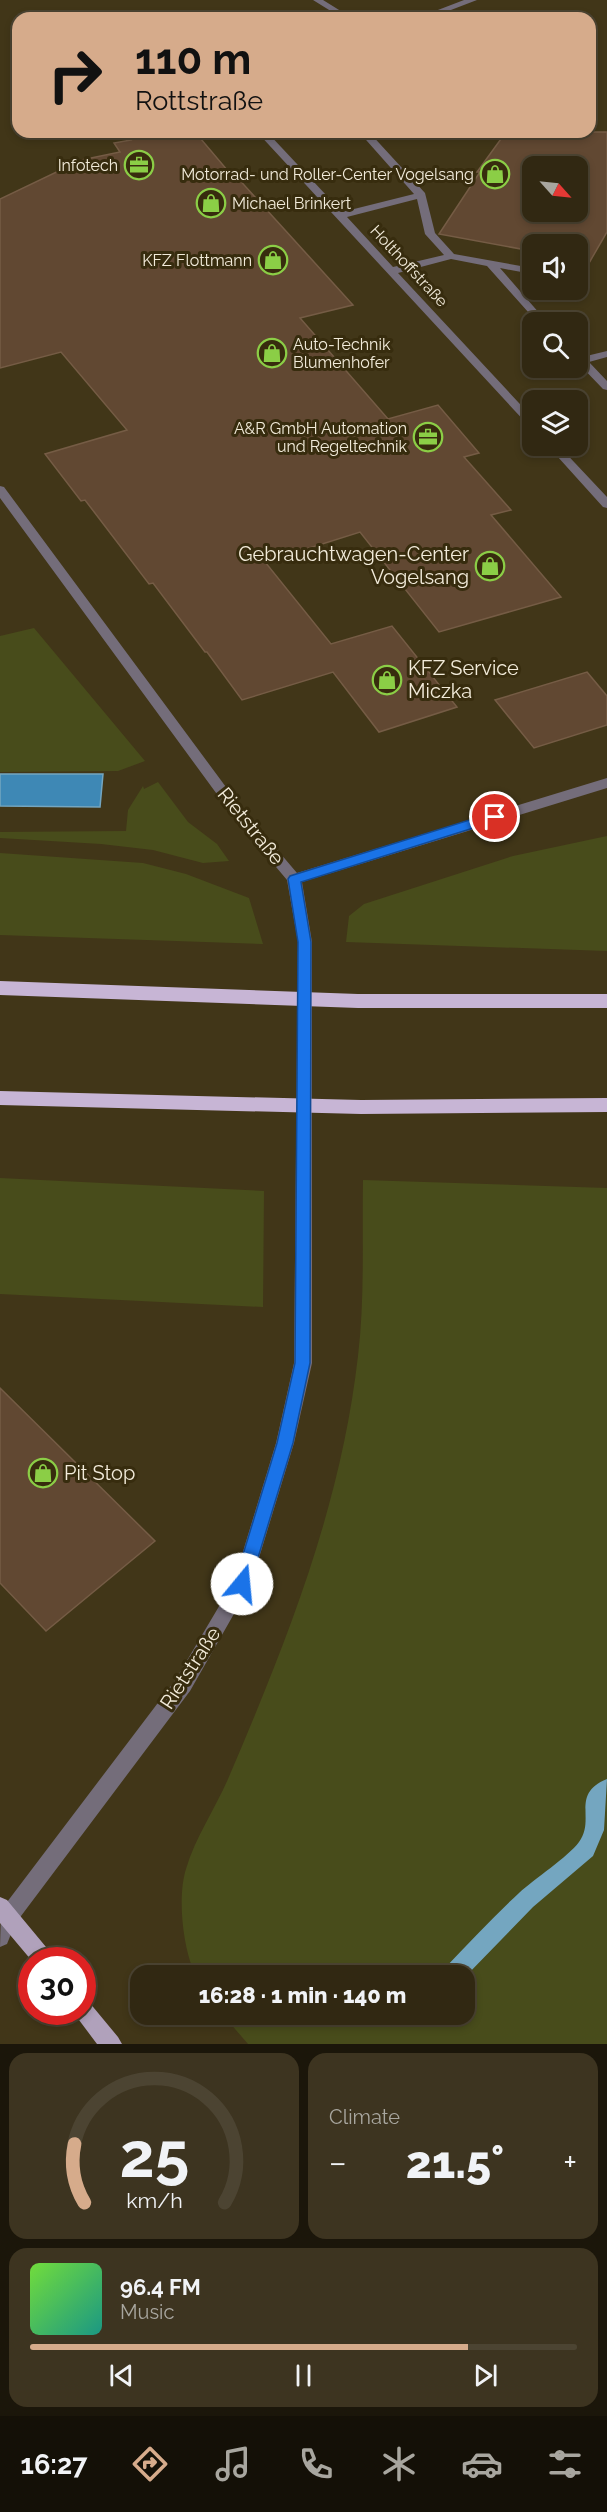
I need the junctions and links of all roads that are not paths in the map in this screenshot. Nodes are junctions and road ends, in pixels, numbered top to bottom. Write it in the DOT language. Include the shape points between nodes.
graph roads {
  1 [pos="317,0"];
  2 [pos="473,0"];
  3 [pos="338,12"];
  4 [pos="438,12"];
  5 [pos="268,138"];
  6 [pos="369,138"];
  7 [pos="421,195"];
  8 [pos="340,216"];
  9 [pos="451,256"];
  10 [pos="490,263"];
  11 [pos="522,269"];
  12 [pos="392,272"];
  13 [pos="533,312"];
  14 [pos="607,354"];
  15 [pos="588,357"];
  16 [pos="588,367"];
  17 [pos="607,387"];
  18 [pos="522,412"];
  19 [pos="562,456"];
  20 [pos="0,489"];
  21 [pos="607,504"];
  22 [pos="607,783"];
  23 [pos="294,879"];
  24 [pos="0,988"];
  25 [pos="607,1001"];
  26 [pos="0,1098"];
  27 [pos="607,1105"];
  28 [pos="4,1912"];
  29 [pos="0,1938"];
  30 [pos="33,1947"];
  31 [pos="95,2025"];
  32 [pos="111,2044"];
  1 -- 3 [label="street"];
  2 -- 4 [label="street"];
  5 -- 8 [label="street, Holthoffstraße"];
  6 -- 7 [label="street"];
  7 -- 8 [label="street"];
  7 -- 9 [label="street" via="430,234"];
  8 -- 12 [label="street, Holthoffstraße"];
  9 -- 10 [label="street"];
  9 -- 12 [label="street"];
  10 -- 11 [label="street"];
  10 -- 13 [label="street"];
  12 -- 18 [label="street, Holthoffstraße"];
  14 -- 15 [label="street"];
  16 -- 17 [label="street"];
  19 -- 21 [label="street"];
  20 -- 23 [label="street, Rietstraße" via="235,809"];
  22 -- 23 [label="street"];
  23 -- 28 [label="street, Rietstraße" via="305,942 303,1363 285,1443 242,1584 183,1685"];
  24 -- 25 [label="highway" via="257,999"];
  26 -- 27 [label="highway" via="361,1107"];
  28 -- 29 [label="street, Rietstraße"];
  28 -- 30 [label="main road"];
  31 -- 32 [label="main road"];
}
